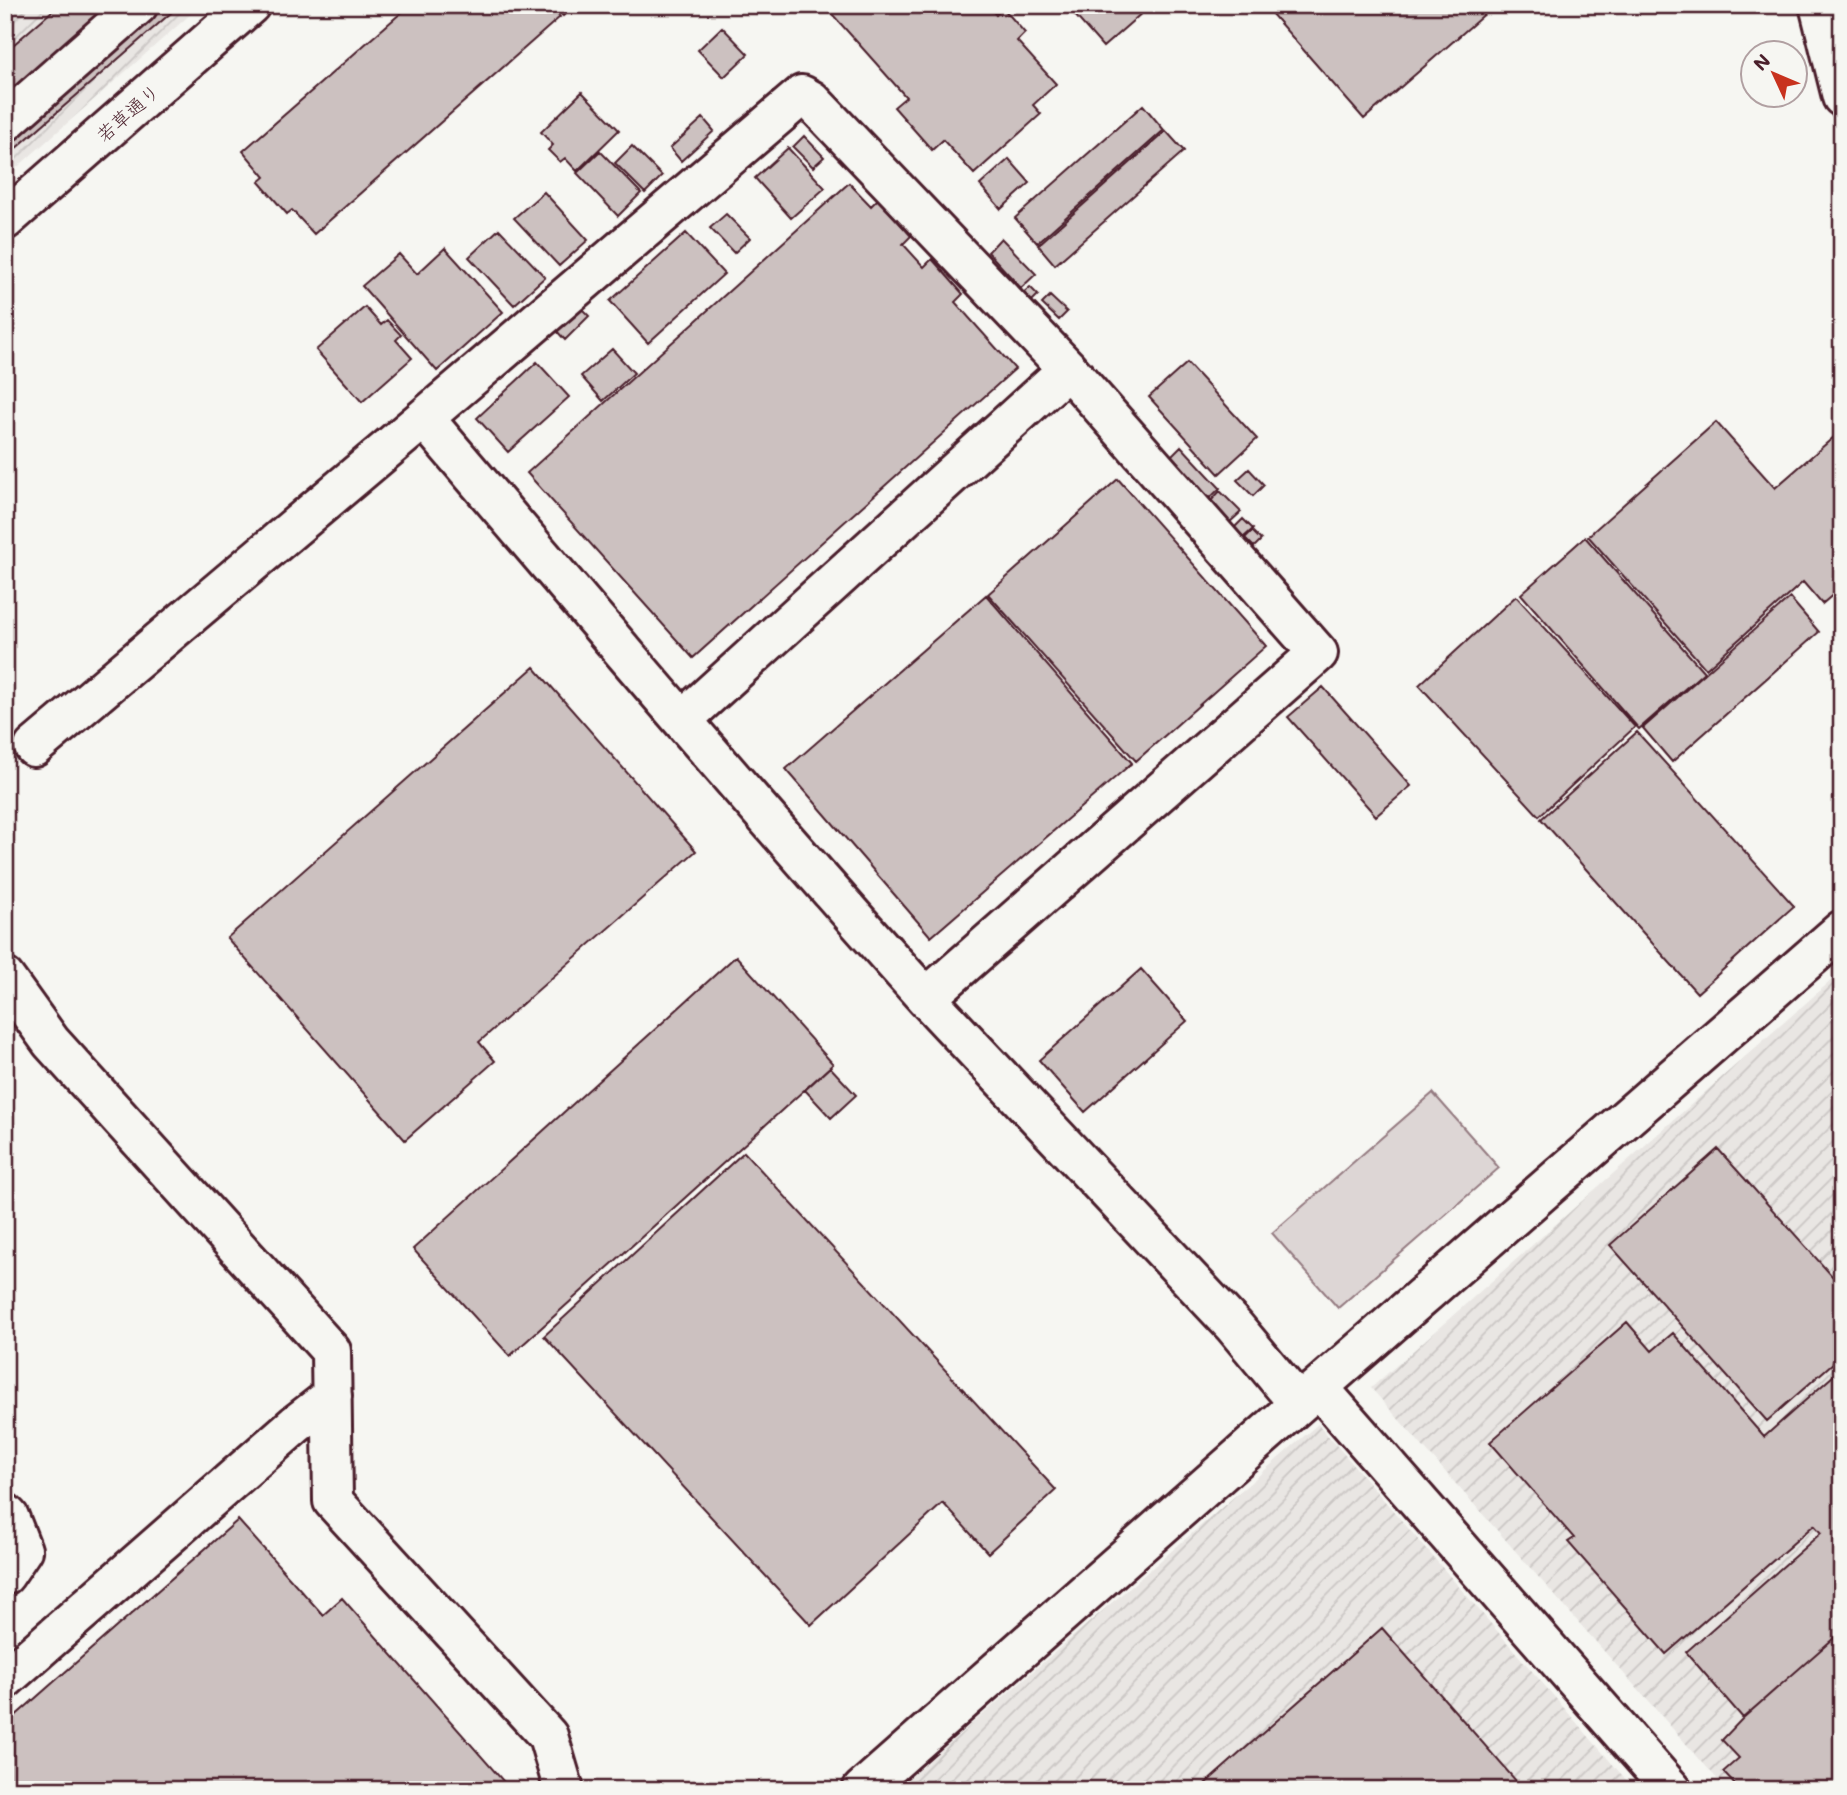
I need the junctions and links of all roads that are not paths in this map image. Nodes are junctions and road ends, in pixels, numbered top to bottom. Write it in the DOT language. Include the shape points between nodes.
graph roads {
  1 [pos="138,5"];
  2 [pos="250,5"];
  3 [pos="1819,5"];
  4 [pos="1842,97"];
  5 [pos="5,122"];
  6 [pos="5,220"];
  7 [pos="1068,369"];
  8 [pos="424,418"];
  9 [pos="682,720"];
  10 [pos="34,747"];
  11 [pos="1842,930"];
  12 [pos="5,978"];
  13 [pos="926,998"];
  14 [pos="332,1396"];
  15 [pos="1309,1396"];
  16 [pos="5,1513"];
  17 [pos="5,1575"];
  18 [pos="5,1679"];
  19 [pos="564,1790"];
  20 [pos="862,1790"];
  21 [pos="1672,1790"];
  1 -- 5 [label="street"];
  2 -- 6 [label="street, 若草通り"];
  3 -- 4 [label="street"];
  7 -- 8 [label="street" via="802,95"];
  7 -- 9 [label="street"];
  7 -- 13 [label="street" via="1318,653"];
  8 -- 9 [label="street"];
  8 -- 10 [label="street"];
  9 -- 13 [label="street"];
  11 -- 15 [label="street"];
  12 -- 14 [label="street" via="51,1042 331,1351"];
  13 -- 15 [label="street" via="1234,1326"];
  14 -- 18 [label="street"];
  14 -- 19 [label="street" via="333,1501 548,1736"];
  15 -- 20 [label="street"];
  15 -- 21 [label="street"];
  16 -- 17 [label="street" via="22,1550"];
}
